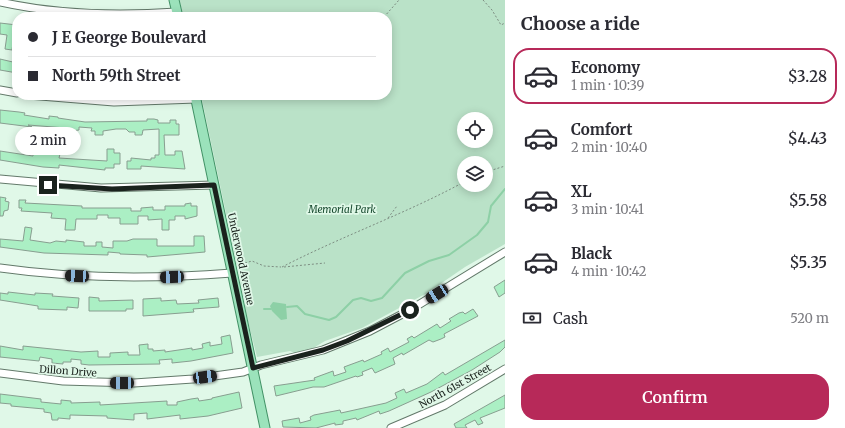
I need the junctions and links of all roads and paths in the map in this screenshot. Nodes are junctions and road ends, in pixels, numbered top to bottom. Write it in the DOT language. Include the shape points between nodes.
graph roads {
  1 [pos="174,0"];
  2 [pos="399,0"];
  3 [pos="483,0"];
  4 [pos="0,2"];
  5 [pos="83,12"];
  6 [pos="176,12"];
  7 [pos="388,12"];
  8 [pos="505,23"];
  9 [pos="0,90"];
  10 [pos="12,92"];
  11 [pos="89,100"];
  12 [pos="146,100"];
  13 [pos="196,100"];
  14 [pos="505,166"];
  15 [pos="493,170"];
  16 [pos="0,179"];
  17 [pos="214,185"];
  18 [pos="457,185"];
  19 [pos="397,206"];
  20 [pos="388,219"];
  21 [pos="505,252"];
  22 [pos="245,263"];
  23 [pos="325,263"];
  24 [pos="282,267"];
  25 [pos="0,268"];
  26 [pos="232,273"];
  27 [pos="253,368"];
  28 [pos="505,369"];
  29 [pos="0,373"];
  30 [pos="265,428"];
  31 [pos="392,428"];
  1 -- 6 [label="main road"];
  2 -- 7 [label="path"];
  3 -- 8 [label="path" via="501,25"];
  4 -- 5 [label="street"];
  9 -- 10 [label="street"];
  11 -- 12 [label="street"];
  13 -- 17 [label="main road, Underwood Avenue"];
  14 -- 15 [label="path"];
  16 -- 17 [label="street" via="102,188"];
  17 -- 26 [label="main road, Underwood Avenue"];
  18 -- 20 [label="path"];
  19 -- 20 [label="path"];
  20 -- 24 [label="path" via="308,253"];
  21 -- 27 [label="street, Dillon Drive" via="410,310 370,331 323,350"];
  22 -- 24 [label="path" via="252,261 264,266"];
  23 -- 24 [label="path"];
  25 -- 26 [label="street" via="116,278"];
  26 -- 27 [label="main road, Underwood Avenue"];
  27 -- 29 [label="street, Dillon Drive" via="243,372 193,379 134,383 63,381"];
  27 -- 30 [label="main road, Underwood Avenue"];
  28 -- 31 [label="street, North 61st Street" via="445,405"];
}
